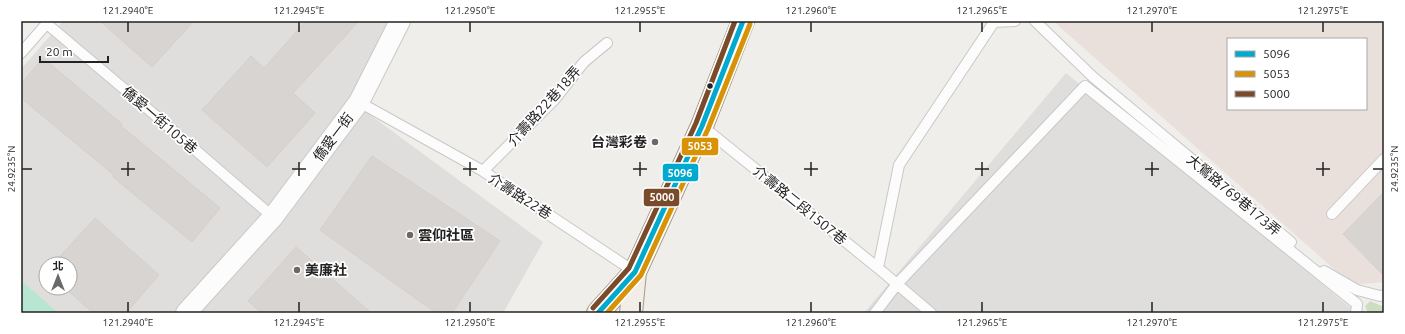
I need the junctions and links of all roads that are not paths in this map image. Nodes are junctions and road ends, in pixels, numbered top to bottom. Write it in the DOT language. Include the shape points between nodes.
graph roads {
  1 [pos="400,21"];
  2 [pos="743,21"];
  3 [pos="1015,21"];
  4 [pos="1035,21"];
  5 [pos="48,22"];
  6 [pos="607,43"];
  7 [pos="21,54"];
  8 [pos="359,102"];
  9 [pos="702,126"];
  10 [pos="1384,158"];
  11 [pos="483,171"];
  12 [pos="1332,214"];
  13 [pos="273,217"];
  14 [pos="878,268"];
  15 [pos="635,272"];
  16 [pos="897,284"];
  17 [pos="1384,295"];
  18 [pos="186,313"];
  19 [pos="598,313"];
  20 [pos="631,313"];
  21 [pos="875,313"];
  22 [pos="932,313"];
  23 [pos="1356,313"];
  1 -- 8 [label="street, 僑愛一街"];
  2 -- 9 [label="main road"];
  3 -- 14 [label="lane" via="994,22 899,165"];
  4 -- 17 [label="lane, 大鶯路769巷173弄" via="1094,77 1328,274 1357,290"];
  5 -- 7 [label="lane"];
  5 -- 13 [label="lane, 僑愛一街105巷"];
  6 -- 11 [label="lane, 介壽路22巷18弄" via="584,62 555,99"];
  8 -- 11 [label="lane, 介壽路22巷"];
  8 -- 13 [label="street, 僑愛一街"];
  9 -- 14 [label="lane, 介壽路二段1507巷"];
  9 -- 15 [label="main road"];
  10 -- 12 [label="lane"];
  11 -- 15 [label="lane, 介壽路22巷"];
  13 -- 18 [label="street, 僑愛一街"];
  14 -- 16 [label="lane, 介壽路二段1507巷"];
  15 -- 19 [label="main road"];
  15 -- 20 [label="main road"];
  16 -- 21 [label="lane"];
  16 -- 22 [label="lane, 介壽路二段1507巷"];
  16 -- 23 [label="lane" via="1085,86 1357,304"];
}
